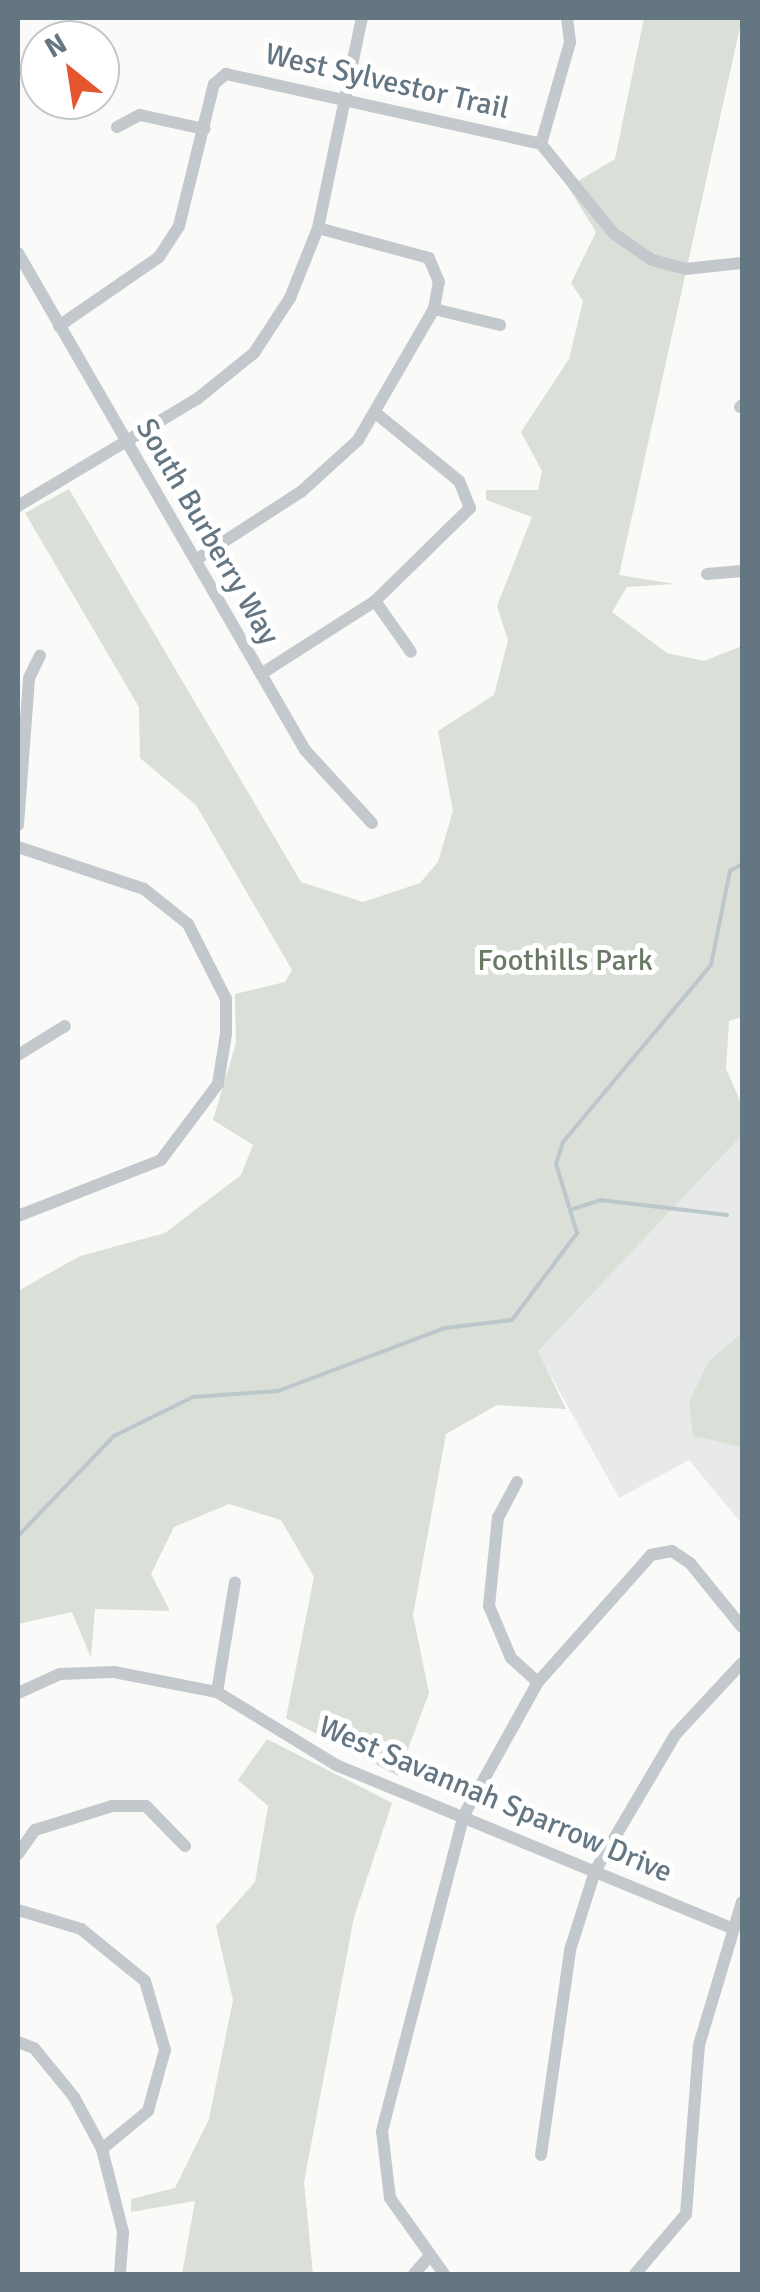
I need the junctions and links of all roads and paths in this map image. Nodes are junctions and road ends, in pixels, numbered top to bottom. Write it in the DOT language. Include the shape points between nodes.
graph roads {
  1 [pos="362,18"];
  2 [pos="567,18"];
  3 [pos="344,96"];
  4 [pos="116,127"];
  5 [pos="204,129"];
  6 [pos="541,144"];
  7 [pos="318,228"];
  8 [pos="18,253"];
  9 [pos="742,263"];
  10 [pos="434,309"];
  11 [pos="500,325"];
  12 [pos="59,326"];
  13 [pos="378,415"];
  14 [pos="126,443"];
  15 [pos="18,506"];
  16 [pos="197,558"];
  17 [pos="742,571"];
  18 [pos="708,574"];
  19 [pos="374,601"];
  20 [pos="411,652"];
  21 [pos="40,655"];
  22 [pos="261,674"];
  23 [pos="372,824"];
  24 [pos="18,825"];
  25 [pos="18,847"];
  26 [pos="65,1026"];
  27 [pos="18,1055"];
  28 [pos="18,1216"];
  29 [pos="517,1482"];
  30 [pos="234,1582"];
  31 [pos="742,1626"];
  32 [pos="742,1663"];
  33 [pos="538,1682"];
  34 [pos="217,1692"];
  35 [pos="18,1693"];
  36 [pos="464,1815"];
  37 [pos="186,1846"];
  38 [pos="18,1854"];
  39 [pos="594,1871"];
  40 [pos="742,1902"];
  41 [pos="18,1910"];
  42 [pos="729,1927"];
  43 [pos="18,2042"];
  44 [pos="102,2149"];
  45 [pos="541,2155"];
  46 [pos="426,2259"];
  47 [pos="120,2274"];
  48 [pos="414,2274"];
  49 [pos="444,2274"];
  50 [pos="635,2274"];
  1 -- 3 [label="street"];
  2 -- 6 [label="street" via="570,42"];
  3 -- 5 [label="street, West Sylvestor Trail" via="226,74 214,84"];
  3 -- 6 [label="street, West Sylvestor Trail"];
  3 -- 7 [label="street"];
  4 -- 5 [label="street" via="140,115"];
  5 -- 12 [label="street, West Sylvestor Trail" via="179,226 159,257"];
  6 -- 9 [label="street, West Sylvestor Trail" via="614,233 652,260 685,270"];
  7 -- 10 [label="street" via="429,258 439,282"];
  7 -- 14 [label="street" via="290,298 254,352"];
  8 -- 12 [label="street, South Burberry Way"];
  10 -- 11 [label="street"];
  10 -- 13 [label="street"];
  12 -- 14 [label="street, South Burberry Way"];
  13 -- 16 [label="street" via="302,490"];
  13 -- 19 [label="street" via="459,482 470,508"];
  14 -- 15 [label="street"];
  14 -- 16 [label="street, South Burberry Way"];
  16 -- 22 [label="street, South Burberry Way"];
  17 -- 18 [label="street"];
  19 -- 20 [label="street"];
  19 -- 22 [label="street"];
  21 -- 24 [label="street" via="28,678"];
  22 -- 23 [label="street, South Burberry Way" via="304,750"];
  25 -- 28 [label="street" via="144,889 188,924 221,986 226,1034 218,1084 161,1160"];
  26 -- 27 [label="street"];
  29 -- 33 [label="street" via="498,1517 489,1606 511,1658"];
  30 -- 34 [label="street"];
  31 -- 33 [label="street" via="690,1563 672,1550 651,1555"];
  32 -- 39 [label="street" via="674,1735"];
  33 -- 36 [label="street"];
  34 -- 35 [label="street, West Savannah Sparrow Drive" via="114,1672 60,1674"];
  34 -- 36 [label="street, West Savannah Sparrow Drive" via="336,1765"];
  36 -- 39 [label="street, West Savannah Sparrow Drive"];
  36 -- 46 [label="street" via="382,2131 390,2198"];
  37 -- 38 [label="street" via="146,1806 112,1806 35,1830"];
  39 -- 42 [label="street, West Savannah Sparrow Drive"];
  39 -- 45 [label="street" via="570,1950"];
  40 -- 42 [label="street"];
  41 -- 44 [label="street" via="81,1929 145,1981 165,2050 148,2111"];
  42 -- 50 [label="street" via="698,2045 686,2214"];
  43 -- 44 [label="street" via="34,2048 74,2097"];
  44 -- 47 [label="street" via="123,2232"];
  46 -- 48 [label="street"];
  46 -- 49 [label="street"];
}
